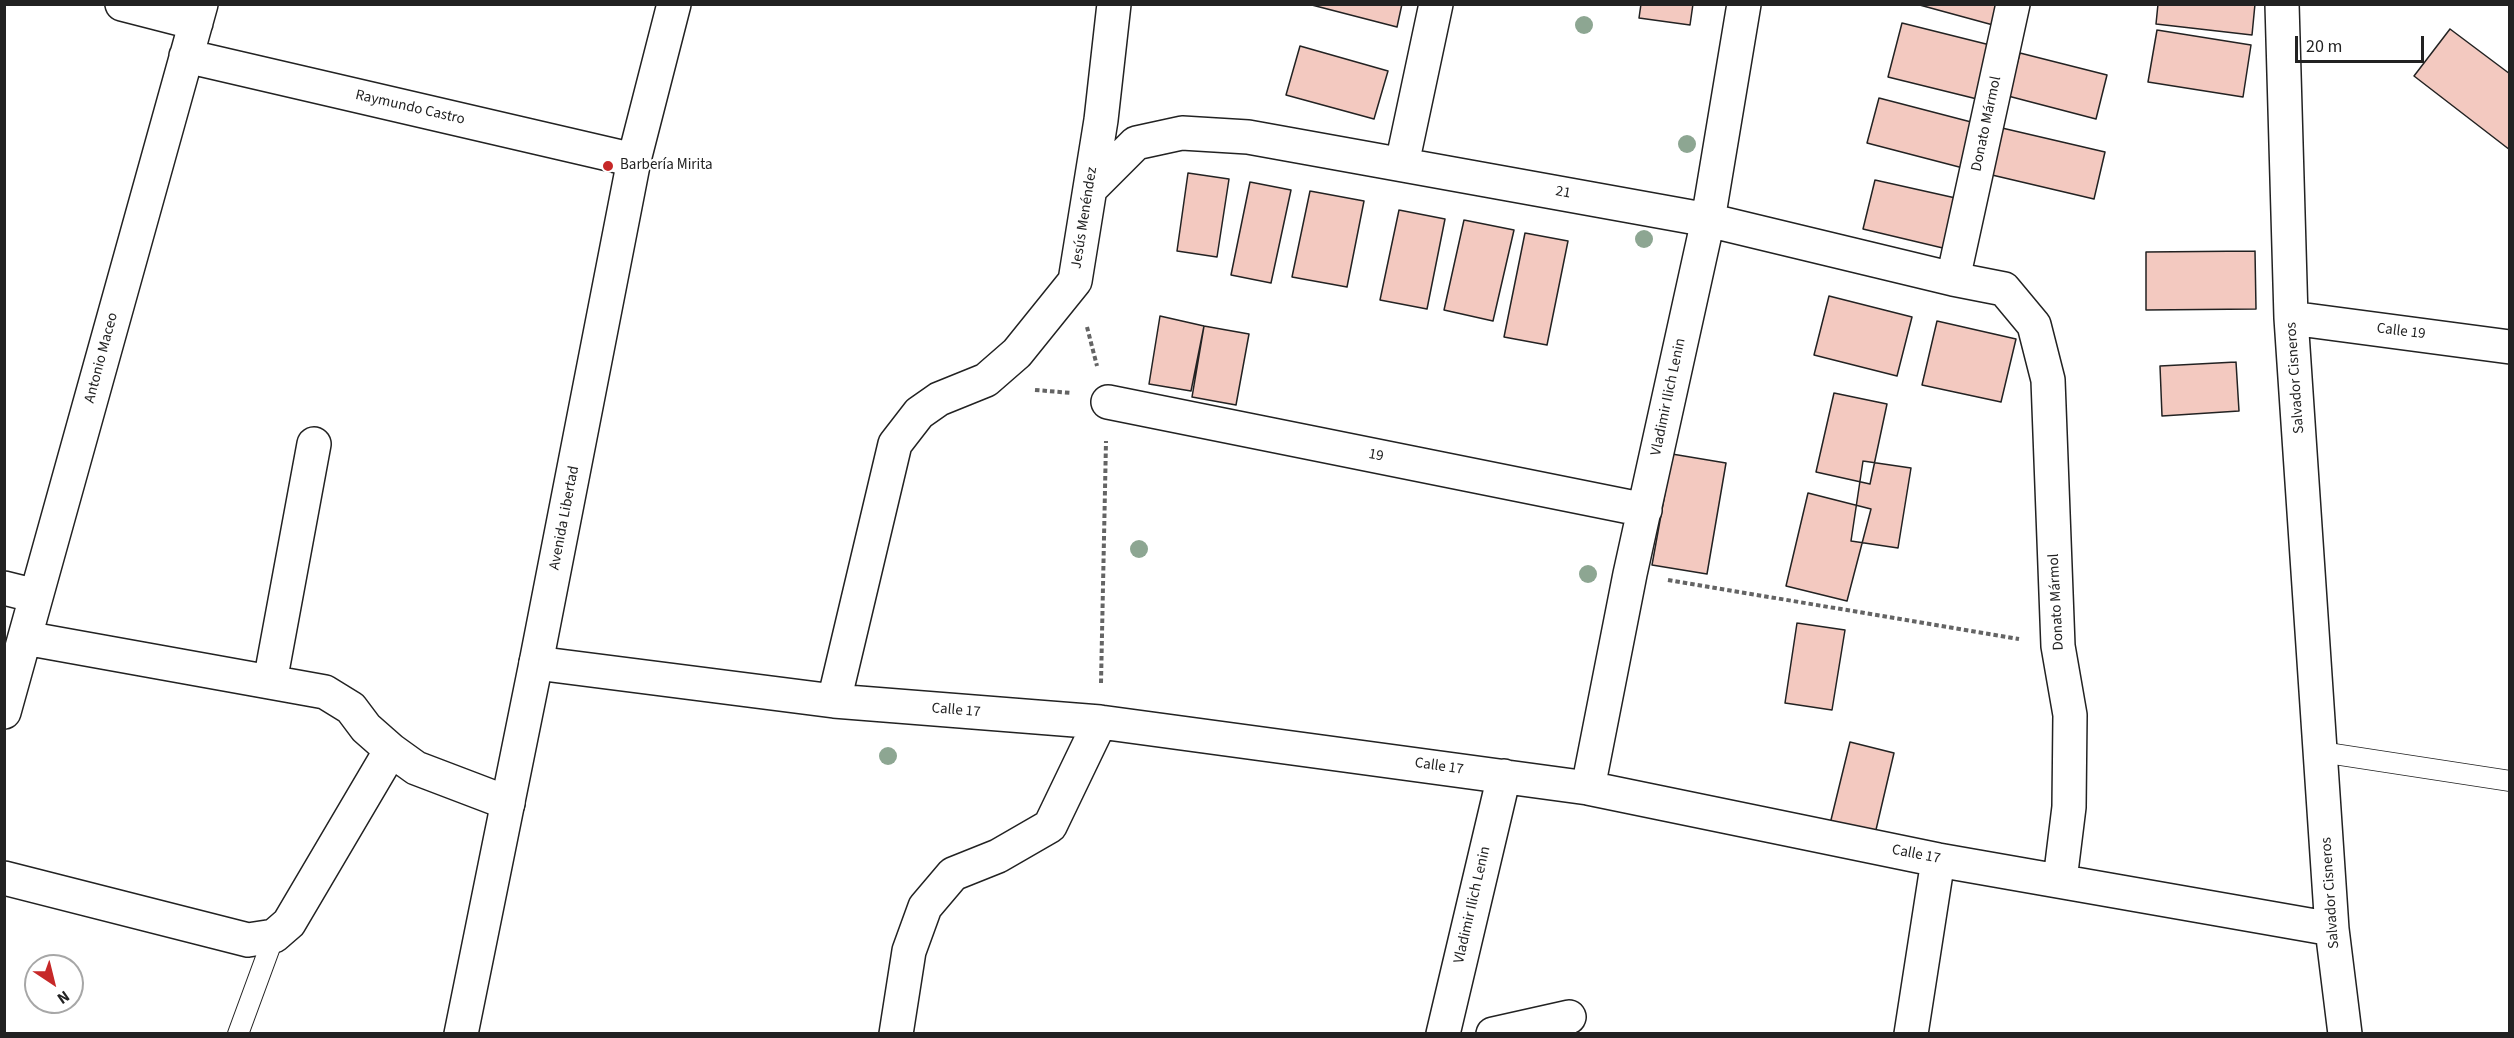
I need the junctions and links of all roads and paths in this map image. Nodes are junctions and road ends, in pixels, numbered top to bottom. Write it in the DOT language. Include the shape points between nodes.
graph roads {
  1 [pos="122,4"];
  2 [pos="674,4"];
  3 [pos="1114,4"];
  4 [pos="1436,4"];
  5 [pos="1744,4"];
  6 [pos="2013,4"];
  7 [pos="2282,4"];
  8 [pos="199,14"];
  9 [pos="186,56"];
  10 [pos="634,160"];
  11 [pos="1402,164"];
  12 [pos="1090,189"];
  13 [pos="1708,220"];
  14 [pos="1953,279"];
  15 [pos="1075,281"];
  16 [pos="2291,318"];
  17 [pos="2034,325"];
  18 [pos="2510,347"];
  19 [pos="1108,402"];
  20 [pos="314,444"];
  21 [pos="1645,510"];
  22 [pos="1630,574"];
  23 [pos="4,588"];
  24 [pos="36,596"];
  25 [pos="25,638"];
  26 [pos="2058,646"];
  27 [pos="536,663"];
  28 [pos="270,682"];
  29 [pos="834,701"];
  30 [pos="4,712"];
  31 [pos="1100,722"];
  32 [pos="391,750"];
  33 [pos="2321,752"];
  34 [pos="1504,776"];
  35 [pos="2510,781"];
  36 [pos="1588,788"];
  37 [pos="508,803"];
  38 [pos="1938,860"];
  39 [pos="4,878"];
  40 [pos="2060,880"];
  41 [pos="2332,929"];
  42 [pos="274,936"];
  43 [pos="1569,1017"];
  44 [pos="238,1034"];
  45 [pos="461,1034"];
  46 [pos="896,1034"];
  47 [pos="1443,1034"];
  48 [pos="1493,1034"];
  49 [pos="1911,1034"];
  50 [pos="2345,1034"];
  1 -- 8 [label="street"];
  2 -- 10 [label="street, Avenida Libertad"];
  3 -- 12 [label="street, Jesús Menéndez"];
  4 -- 11 [label="street"];
  5 -- 13 [label="street, Vladimir Ilich Lenin"];
  6 -- 14 [label="street, Donato Mármol"];
  7 -- 16 [label="street, Salvador Cisneros"];
  8 -- 9 [label="street, Antonio Maceo"];
  9 -- 10 [label="street, Raymundo Castro"];
  9 -- 24 [label="street, Antonio Maceo"];
  10 -- 27 [label="street, Avenida Libertad"];
  11 -- 12 [label="street, 21" via="1248,137 1182,133 1136,143"];
  11 -- 13 [label="street, 21"];
  12 -- 15 [label="street, Jesús Menéndez"];
  13 -- 14 [label="street, 21"];
  13 -- 21 [label="street, Vladimir Ilich Lenin"];
  14 -- 17 [label="street, 21" via="2004,289"];
  15 -- 19 [label="path"];
  15 -- 29 [label="street, Jesús Menéndez" via="1017,353 986,380 939,399 919,413 895,444"];
  16 -- 18 [label="street, Calle 19"];
  16 -- 33 [label="street, Salvador Cisneros"];
  17 -- 26 [label="street, Donato Mármol" via="2048,380"];
  19 -- 21 [label="street, 19"];
  19 -- 31 [label="path"];
  20 -- 28 [label="street"];
  21 -- 22 [label="street, Vladimir Ilich Lenin"];
  22 -- 26 [label="path"];
  22 -- 36 [label="street, Vladimir Ilich Lenin"];
  23 -- 24 [label="street"];
  24 -- 25 [label="street, Antonio Maceo"];
  25 -- 28 [label="street"];
  25 -- 30 [label="street, Antonio Maceo"];
  26 -- 40 [label="street, Donato Mármol" via="2070,715 2069,807"];
  27 -- 29 [label="street, Calle 17"];
  27 -- 37 [label="street, Avenida Libertad"];
  28 -- 32 [label="street" via="325,692 351,708"];
  29 -- 31 [label="street, Calle 17"];
  31 -- 34 [label="street, Calle 17"];
  31 -- 46 [label="street" via="1050,826 998,856 953,874 924,907 909,951"];
  32 -- 37 [label="street" via="416,768"];
  32 -- 42 [label="street" via="289,922"];
  33 -- 35 [label="lane"];
  33 -- 41 [label="street, Salvador Cisneros"];
  34 -- 36 [label="street, Calle 17"];
  34 -- 47 [label="street, Vladimir Ilich Lenin"];
  36 -- 38 [label="street, Calle 17"];
  37 -- 45 [label="street, Avenida Libertad"];
  38 -- 40 [label="street, Calle 17"];
  38 -- 49 [label="street"];
  39 -- 42 [label="street" via="248,940"];
  40 -- 41 [label="street, Calle 17"];
  41 -- 50 [label="street, Salvador Cisneros"];
  42 -- 44 [label="lane"];
  43 -- 48 [label="street"];
}
